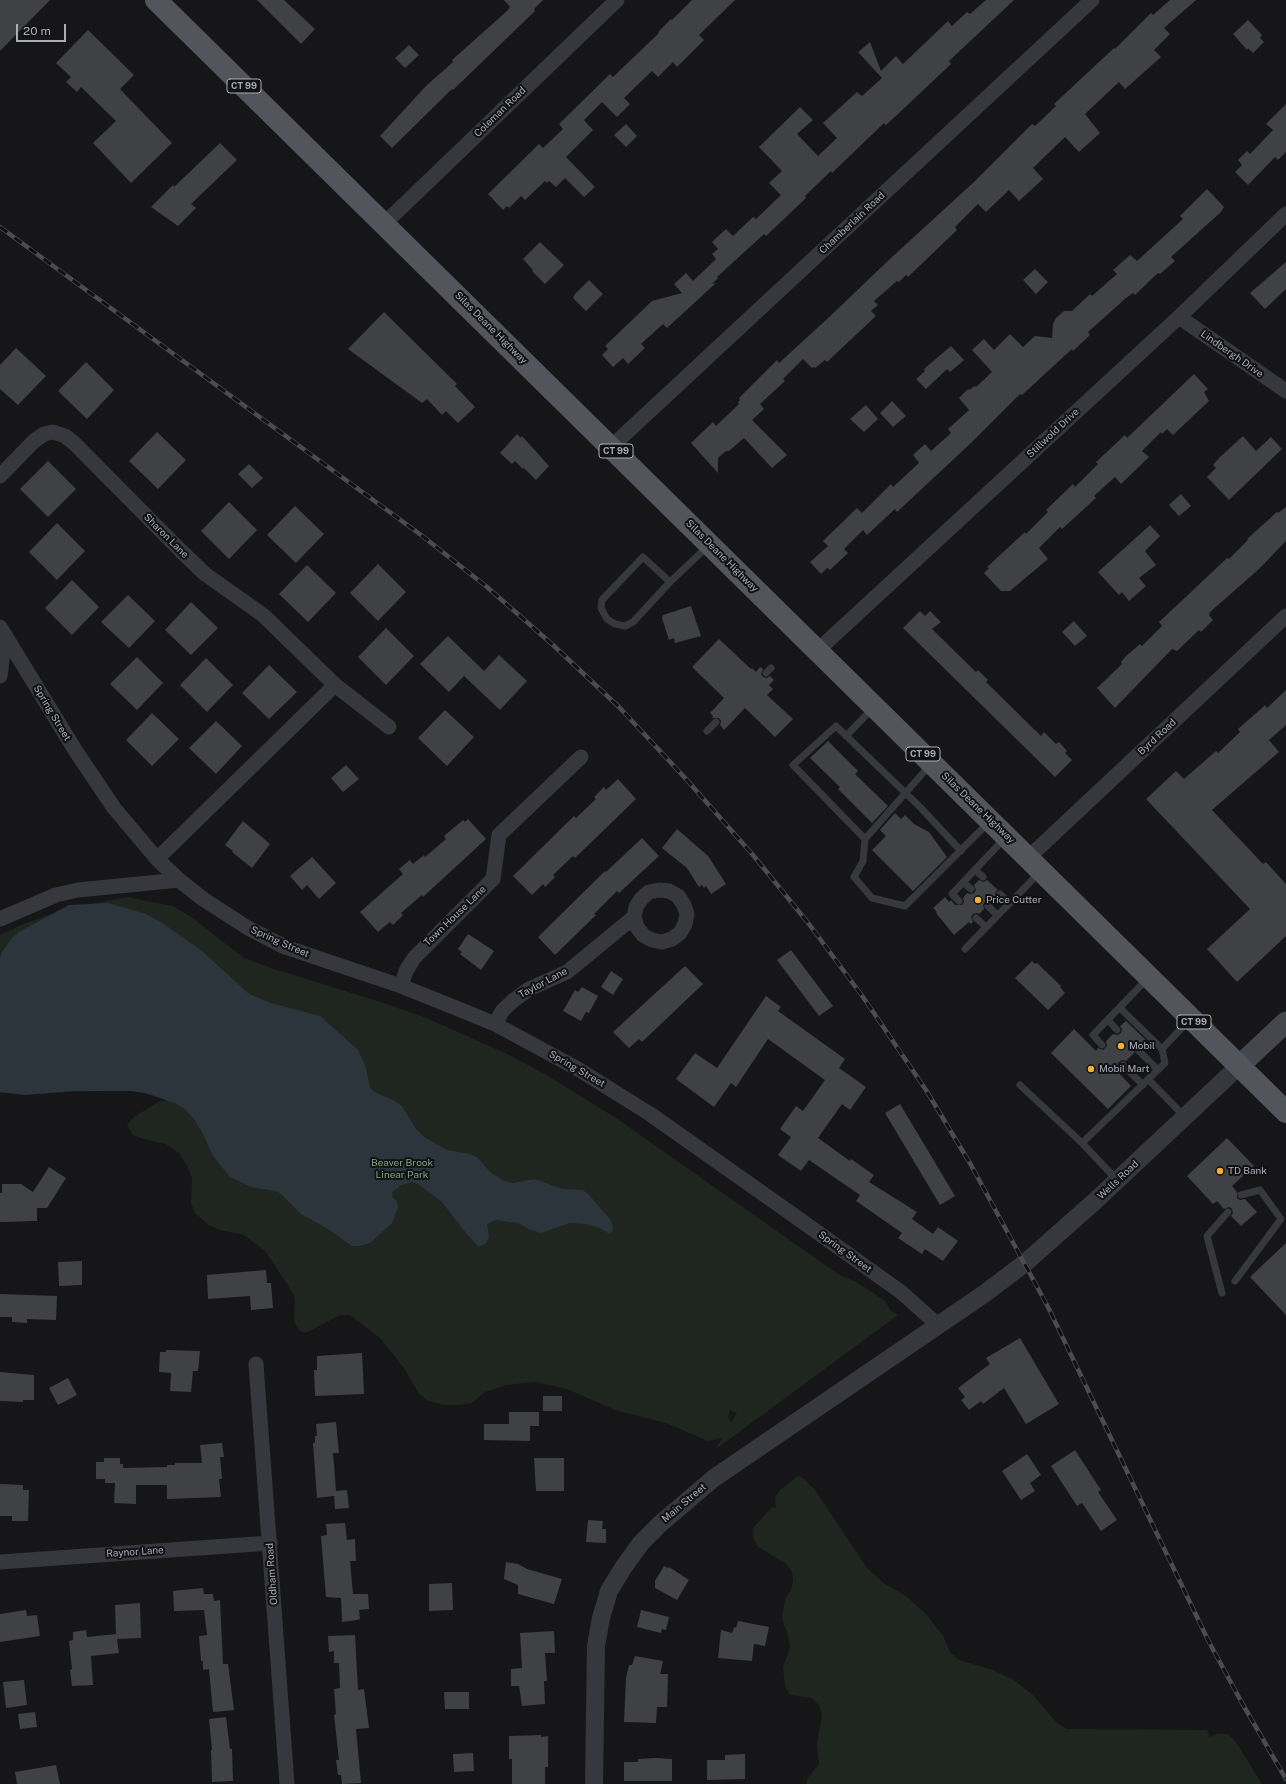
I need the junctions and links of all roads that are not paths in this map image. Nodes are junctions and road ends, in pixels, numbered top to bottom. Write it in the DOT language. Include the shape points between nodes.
graph roads {
  1 [pos="617,0"];
  2 [pos="1092,0"];
  3 [pos="164,2"];
  4 [pos="1286,214"];
  5 [pos="384,224"];
  6 [pos="1179,317"];
  7 [pos="1286,391"];
  8 [pos="611,447"];
  9 [pos="0,476"];
  10 [pos="710,544"];
  11 [pos="670,582"];
  12 [pos="1286,616"];
  13 [pos="3,632"];
  14 [pos="818,650"];
  15 [pos="0,676"];
  16 [pos="335,685"];
  17 [pos="874,706"];
  18 [pos="716,722"];
  19 [pos="389,726"];
  20 [pos="707,731"];
  21 [pos="846,736"];
  22 [pos="580,757"];
  23 [pos="932,763"];
  24 [pos="904,793"];
  25 [pos="991,821"];
  26 [pos="1007,837"];
  27 [pos="865,839"];
  28 [pos="961,851"];
  29 [pos="157,859"];
  30 [pos="1034,864"];
  31 [pos="975,870"];
  32 [pos="983,877"];
  33 [pos="179,880"];
  34 [pos="963,882"];
  35 [pos="971,889"];
  36 [pos="1000,894"];
  37 [pos="959,901"];
  38 [pos="1009,903"];
  39 [pos="988,906"];
  40 [pos="997,915"];
  41 [pos="634,917"];
  42 [pos="976,918"];
  43 [pos="0,919"];
  44 [pos="986,927"];
  45 [pos="965,949"];
  46 [pos="1149,977"];
  47 [pos="401,986"];
  48 [pos="1120,1008"];
  49 [pos="1191,1019"];
  50 [pos="1108,1020"];
  51 [pos="1286,1022"];
  52 [pos="495,1024"];
  53 [pos="1117,1030"];
  54 [pos="1102,1045"];
  55 [pos="1162,1049"];
  56 [pos="1138,1050"];
  57 [pos="1123,1065"];
  58 [pos="1239,1066"];
  59 [pos="1158,1070"];
  60 [pos="1145,1082"];
  61 [pos="1020,1085"];
  62 [pos="1286,1112"];
  63 [pos="1184,1116"];
  64 [pos="1082,1143"];
  65 [pos="1117,1180"];
  66 [pos="1241,1195"];
  67 [pos="1228,1212"];
  68 [pos="1235,1281"];
  69 [pos="1222,1293"];
  70 [pos="938,1325"];
  71 [pos="256,1364"];
  72 [pos="270,1543"];
  73 [pos="0,1562"];
  74 [pos="287,1784"];
  75 [pos="594,1784"];
  1 -- 5 [label="street, Coleman Road"];
  2 -- 8 [label="street, Chamberlain Road"];
  3 -- 5 [label="main road, Silas Deane Highway / CT 99"];
  4 -- 6 [label="street, Stillwold Drive"];
  5 -- 8 [label="main road, Silas Deane Highway / CT 99"];
  6 -- 7 [label="street, Lindbergh Drive"];
  6 -- 14 [label="street, Stillwold Drive"];
  8 -- 10 [label="main road, Silas Deane Highway / CT 99"];
  9 -- 16 [label="street, Sharon Lane" via="44,434 53,432 65,436 205,574 263,615"];
  10 -- 11 [label="lane"];
  10 -- 14 [label="main road, Silas Deane Highway / CT 99"];
  11 -- 11 [label="lane" via="643,557 602,600 601,608 607,619 625,626 633,622"];
  12 -- 30 [label="street, Byrd Road"];
  13 -- 15 [label="street, Spring Street"];
  13 -- 29 [label="street, Spring Street" via="94,780"];
  14 -- 17 [label="main road, Silas Deane Highway / CT 99"];
  16 -- 19 [label="street, Sharon Lane"];
  16 -- 29 [label="street"];
  17 -- 21 [label="lane"];
  17 -- 23 [label="main road, Silas Deane Highway / CT 99"];
  18 -- 20 [label="lane"];
  21 -- 24 [label="lane"];
  21 -- 27 [label="lane" via="836,726 793,765"];
  22 -- 47 [label="street, Town House Lane" via="499,835 493,879 414,958"];
  23 -- 24 [label="lane"];
  23 -- 25 [label="main road, Silas Deane Highway / CT 99"];
  24 -- 27 [label="lane"];
  24 -- 28 [label="lane"];
  25 -- 26 [label="main road, Silas Deane Highway / CT 99"];
  25 -- 28 [label="lane"];
  26 -- 30 [label="main road, Silas Deane Highway / CT 99"];
  26 -- 31 [label="lane"];
  27 -- 28 [label="lane" via="863,861 854,877 872,898 905,906"];
  29 -- 33 [label="street, Spring Street"];
  30 -- 38 [label="lane"];
  30 -- 46 [label="main road, Silas Deane Highway / CT 99"];
  31 -- 32 [label="lane"];
  31 -- 34 [label="lane"];
  33 -- 43 [label="street" via="78,890 56,895"];
  33 -- 47 [label="street, Spring Street" via="224,914 285,947"];
  34 -- 35 [label="lane"];
  34 -- 37 [label="lane" via="952,894"];
  36 -- 38 [label="lane"];
  38 -- 40 [label="lane"];
  39 -- 40 [label="lane"];
  40 -- 44 [label="lane"];
  41 -- 52 [label="street, Taylor Lane" via="567,972 529,989 514,1000 503,1010"];
  42 -- 44 [label="lane"];
  44 -- 45 [label="lane"];
  46 -- 48 [label="lane"];
  46 -- 49 [label="main road, Silas Deane Highway / CT 99"];
  47 -- 52 [label="street, Spring Street"];
  48 -- 50 [label="lane"];
  48 -- 55 [label="lane"];
  49 -- 55 [label="lane"];
  49 -- 58 [label="main road, Silas Deane Highway / CT 99"];
  50 -- 53 [label="lane"];
  50 -- 54 [label="lane" via="1093,1035"];
  51 -- 58 [label="main road, Wells Road"];
  52 -- 70 [label="street, Spring Street" via="578,1069 650,1114 901,1292"];
  55 -- 59 [label="lane" via="1165,1063"];
  56 -- 59 [label="lane"];
  57 -- 60 [label="lane"];
  58 -- 62 [label="main road, Silas Deane Highway / CT 99"];
  58 -- 63 [label="street, Wells Road"];
  59 -- 60 [label="lane"];
  60 -- 63 [label="lane"];
  60 -- 64 [label="lane"];
  61 -- 64 [label="lane"];
  63 -- 65 [label="street, Wells Road"];
  64 -- 65 [label="lane"];
  65 -- 70 [label="street, Wells Road" via="1025,1263"];
  66 -- 68 [label="lane" via="1260,1190 1281,1218"];
  67 -- 69 [label="lane" via="1207,1236"];
  70 -- 75 [label="street, Main Street" via="714,1478 660,1524 622,1568 609,1591 596,1646"];
  71 -- 72 [label="street, Oldham Road"];
  72 -- 73 [label="street, Raynor Lane"];
  72 -- 74 [label="street, Oldham Road"];
}
